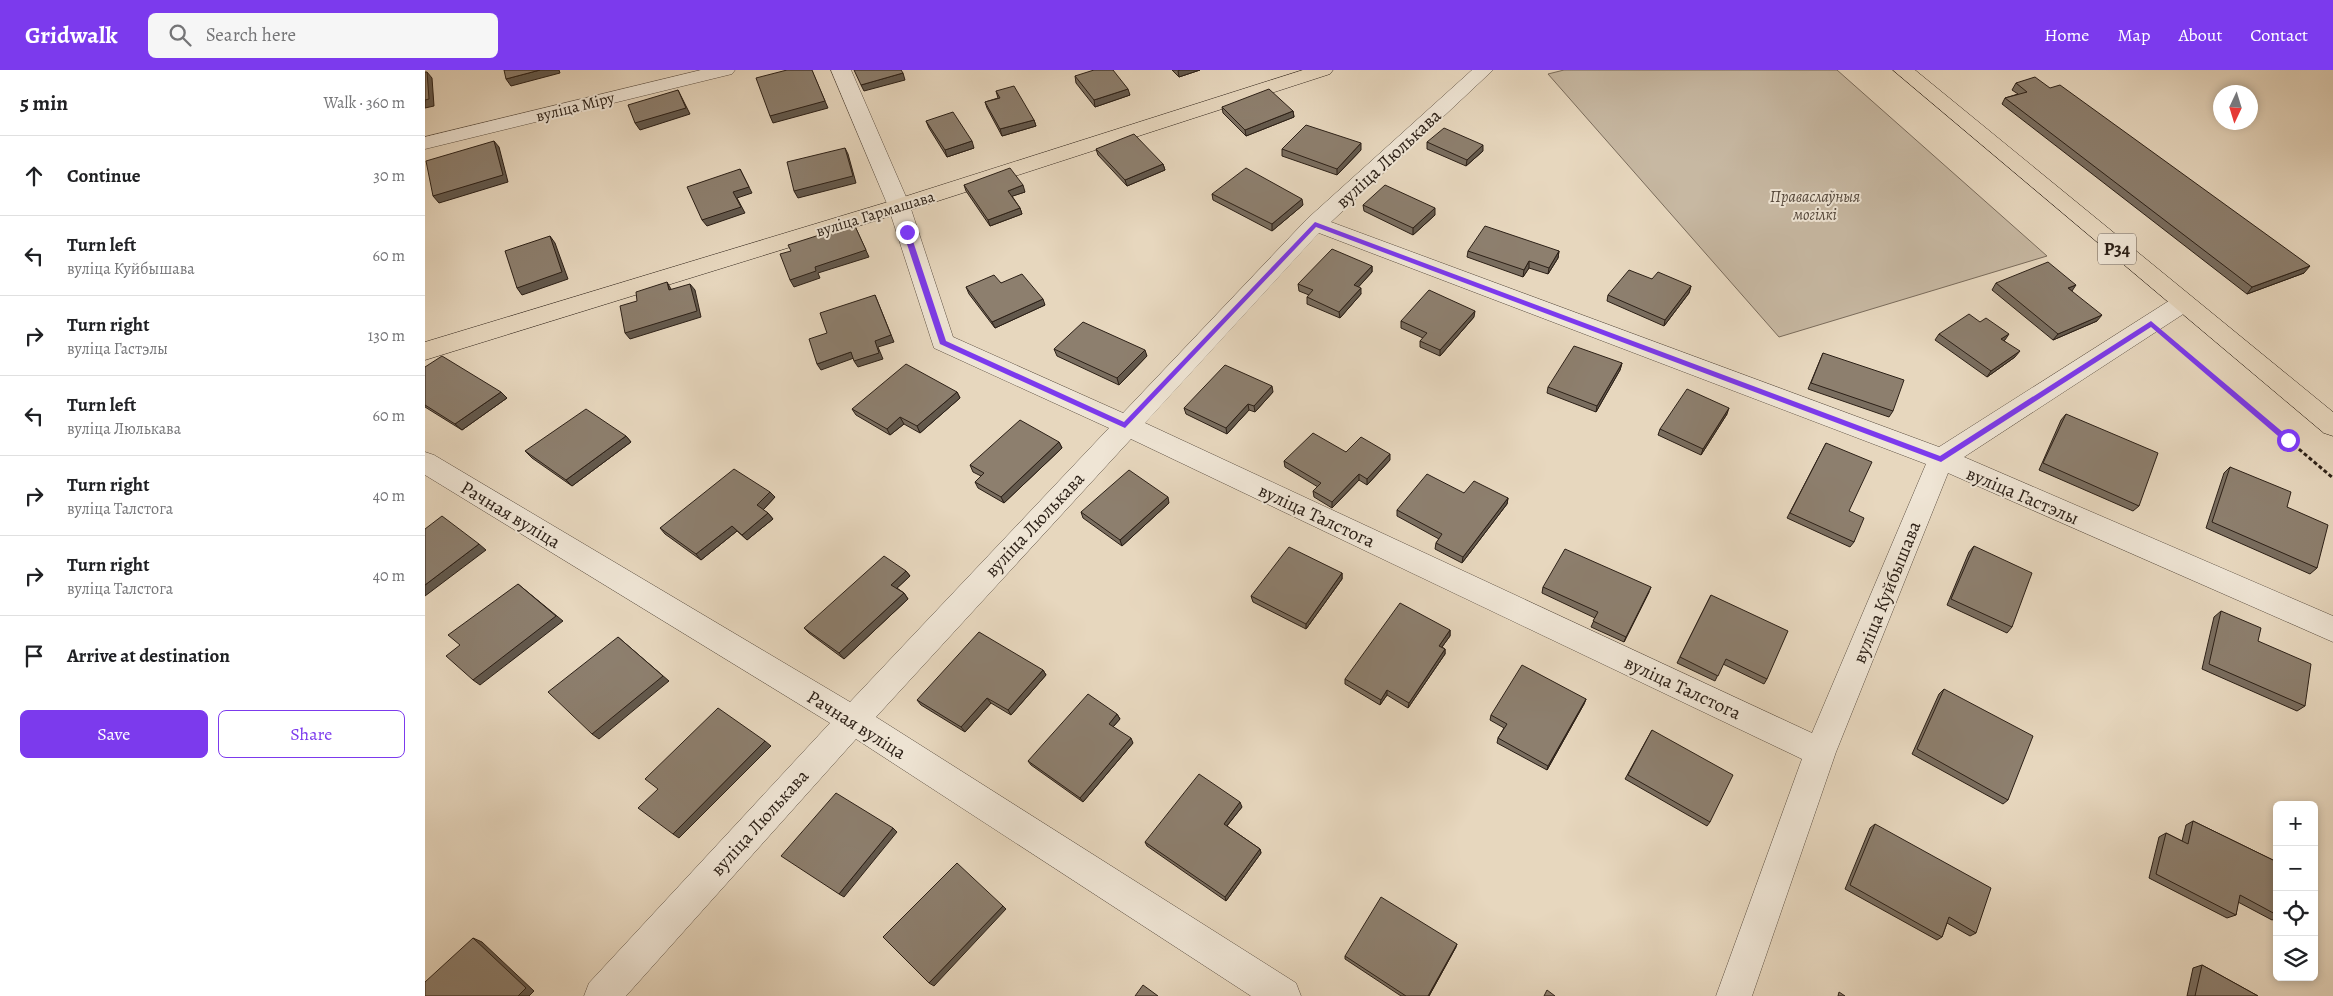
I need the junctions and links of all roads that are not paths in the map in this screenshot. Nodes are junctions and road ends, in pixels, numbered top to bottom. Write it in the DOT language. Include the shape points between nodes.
graph roads {
  1 [pos="725,70"];
  2 [pos="841,70"];
  3 [pos="1323,70"];
  4 [pos="1483,70"];
  5 [pos="1903,70"];
  6 [pos="425,143"];
  7 [pos="899,206"];
  8 [pos="1315,224"];
  9 [pos="2183,303"];
  10 [pos="425,351"];
  11 [pos="1125,425"];
  12 [pos="2333,426"];
  13 [pos="1941,459"];
  14 [pos="425,462"];
  15 [pos="2333,630"];
  16 [pos="853,720"];
  17 [pos="1820,752"];
  18 [pos="602,996"];
  19 [pos="1283,996"];
  20 [pos="1734,996"];
  1 -- 6 [label="street, вуліца Міру"];
  2 -- 7 [label="street, вуліца Талстога"];
  3 -- 7 [label="main road, вуліца Гармашава"];
  4 -- 8 [label="street, вуліца Люлькава"];
  5 -- 9 [label="main road, Р34"];
  7 -- 10 [label="main road, вуліца Гармашава"];
  7 -- 11 [label="street, вуліца Талстога" via="943,342"];
  8 -- 11 [label="street, вуліца Люлькава"];
  8 -- 13 [label="street, вуліца Гастэлы"];
  9 -- 12 [label="main road, Р34"];
  9 -- 13 [label="street"];
  11 -- 16 [label="street, вуліца Люлькава"];
  11 -- 17 [label="street, вуліца Талстога"];
  13 -- 15 [label="street, вуліца Гастэлы"];
  13 -- 17 [label="street, вуліца Куйбышава"];
  14 -- 16 [label="street, Рачная вуліца"];
  16 -- 18 [label="street, вуліца Люлькава"];
  16 -- 19 [label="street, Рачная вуліца"];
  17 -- 20 [label="street, вуліца Куйбышава"];
}
